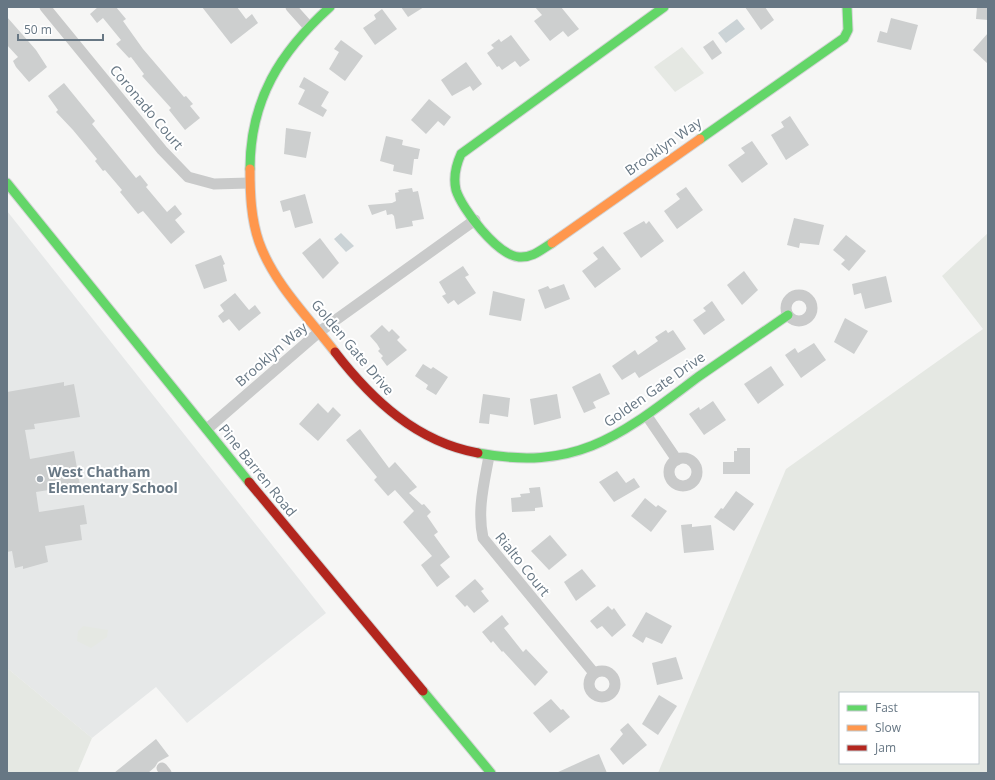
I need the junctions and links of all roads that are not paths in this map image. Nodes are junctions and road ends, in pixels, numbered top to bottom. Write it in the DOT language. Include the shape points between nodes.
graph roads {
  1 [pos="45,7"];
  2 [pos="291,7"];
  3 [pos="330,7"];
  4 [pos="664,7"];
  5 [pos="847,7"];
  6 [pos="308,26"];
  7 [pos="7,183"];
  8 [pos="249,183"];
  9 [pos="475,220"];
  10 [pos="788,315"];
  11 [pos="319,332"];
  12 [pos="647,416"];
  13 [pos="206,429"];
  14 [pos="490,456"];
  15 [pos="677,460"];
  16 [pos="594,673"];
  17 [pos="491,773"];
  1 -- 8 [label="street, Coronado Court" via="162,150 188,177 214,184"];
  2 -- 6 [label="street"];
  3 -- 6 [label="street, Golden Gate Drive"];
  4 -- 9 [label="street, Brooklyn Way" via="461,154 454,169 456,191"];
  5 -- 9 [label="street, Brooklyn Way" via="848,30 844,38 534,255 521,258 504,252"];
  6 -- 8 [label="street, Golden Gate Drive" via="272,74 259,105 250,143"];
  7 -- 13 [label="street, Pine Barren Road"];
  8 -- 11 [label="street, Golden Gate Drive" via="250,204 262,250 285,287"];
  9 -- 11 [label="street, Brooklyn Way"];
  10 -- 12 [label="street, Golden Gate Drive"];
  11 -- 13 [label="street, Brooklyn Way"];
  11 -- 14 [label="street, Golden Gate Drive" via="371,396 399,419 415,430 438,440"];
  12 -- 14 [label="street, Golden Gate Drive" via="585,450 546,458 504,459"];
  12 -- 15 [label="street"];
  13 -- 17 [label="street, Pine Barren Road"];
  14 -- 16 [label="street, Rialto Court" via="480,507 483,538"];
}
